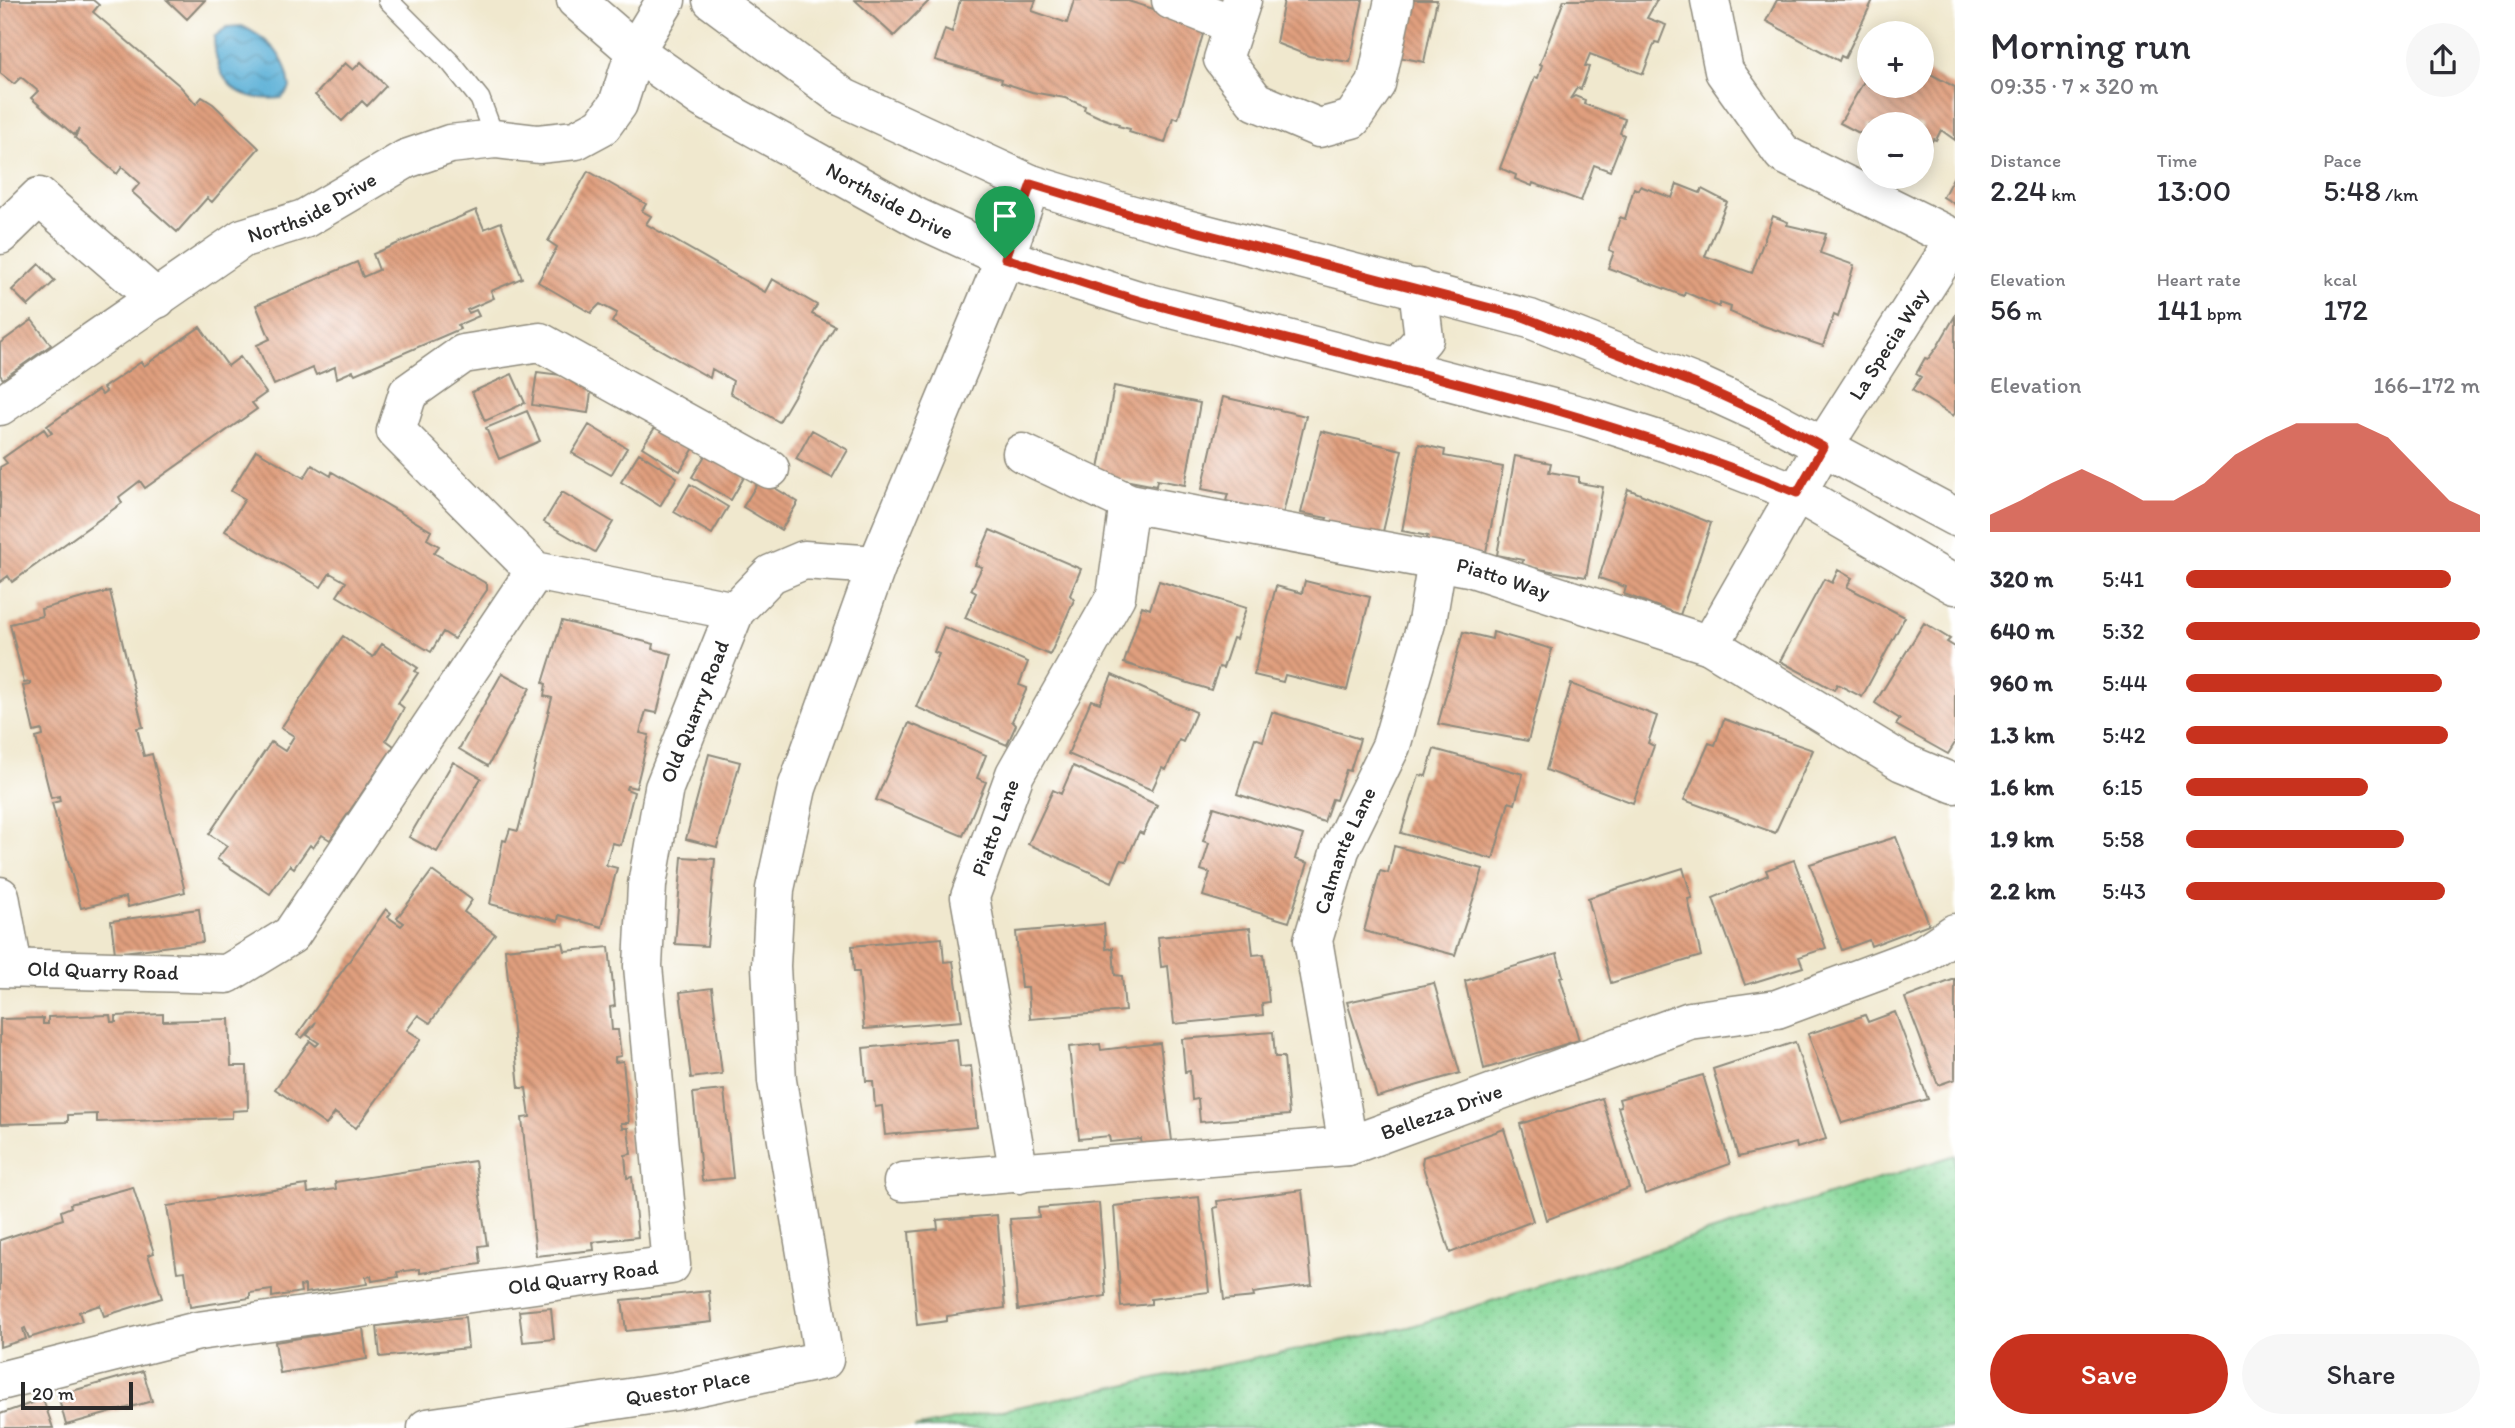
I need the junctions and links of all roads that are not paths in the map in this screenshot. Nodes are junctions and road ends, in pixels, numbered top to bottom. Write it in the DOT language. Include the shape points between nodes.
graph roads {
  1 [pos="387,0"];
  2 [pos="576,0"];
  3 [pos="666,0"];
  4 [pos="712,0"];
  5 [pos="1171,0"];
  6 [pos="1394,0"];
  7 [pos="1710,0"];
  8 [pos="1238,13"];
  9 [pos="635,51"];
  10 [pos="495,139"];
  11 [pos="1031,184"];
  12 [pos="0,235"];
  13 [pos="1955,240"];
  14 [pos="1005,258"];
  15 [pos="1418,288"];
  16 [pos="157,299"];
  17 [pos="1399,367"];
  18 [pos="0,406"];
  19 [pos="1823,447"];
  20 [pos="1022,453"];
  21 [pos="770,469"];
  22 [pos="1797,493"];
  23 [pos="1129,503"];
  24 [pos="1955,517"];
  25 [pos="1437,561"];
  26 [pos="877,565"];
  27 [pos="535,571"];
  28 [pos="1955,585"];
  29 [pos="736,611"];
  30 [pos="1710,645"];
  31 [pos="1955,784"];
  32 [pos="0,896"];
  33 [pos="1955,933"];
  34 [pos="7,968"];
  35 [pos="1348,1146"];
  36 [pos="1019,1174"];
  37 [pos="903,1182"];
  38 [pos="0,1381"];
  39 [pos="426,1428"];
  1 -- 10 [label="lane" via="451,63 480,99"];
  2 -- 9 [label="street, Northside Drive"];
  3 -- 9 [label="street, Northside Drive"];
  4 -- 11 [label="street" via="844,98"];
  5 -- 8 [label="street"];
  6 -- 8 [label="street" via="1376,84 1352,119 1319,128 1255,101 1223,59"];
  7 -- 13 [label="street" via="1724,71 1783,154"];
  9 -- 10 [label="street, Northside Drive" via="618,104 602,126 576,140 538,144"];
  9 -- 14 [label="street, Northside Drive" via="704,99 809,159 918,218"];
  10 -- 16 [label="street, Northside Drive" via="450,144 406,159 304,219 243,238"];
  11 -- 14 [label="street"];
  11 -- 15 [label="street" via="1129,214"];
  12 -- 16 [label="street" via="39,197"];
  13 -- 19 [label="street, La Specia Way"];
  14 -- 17 [label="street, Northside Drive" via="1138,300"];
  14 -- 26 [label="street"];
  15 -- 17 [label="street" via="1424,338"];
  15 -- 19 [label="street" via="1530,319 1696,384"];
  16 -- 18 [label="street, Northside Drive"];
  17 -- 22 [label="street, Northside Drive" via="1583,416"];
  19 -- 22 [label="street, La Specia Way"];
  19 -- 24 [label="street"];
  20 -- 23 [label="street, Piatto Way"];
  21 -- 27 [label="street" via="540,342 463,354 408,393 396,431"];
  22 -- 28 [label="street, Northside Drive"];
  22 -- 30 [label="street, La Specia Way"];
  23 -- 25 [label="street, Piatto Way"];
  23 -- 36 [label="street, Piatto Lane" via="1116,596 1015,774 970,897"];
  25 -- 30 [label="street, Piatto Way" via="1469,567"];
  25 -- 35 [label="street, Calmante Lane" via="1426,622 1391,746 1340,850 1313,940"];
  26 -- 29 [label="street, Old Quarry Road" via="804,560 771,574"];
  26 -- 39 [label="street, Questor Place" via="797,788 775,889 771,966 777,1081 824,1360 676,1391"];
  27 -- 29 [label="street, Old Quarry Road"];
  27 -- 34 [label="street, Old Quarry Road" via="291,935 227,974"];
  29 -- 38 [label="street, Old Quarry Road" via="664,788 647,885 643,966 671,1265 198,1331"];
  30 -- 31 [label="street, Piatto Way" via="1902,762"];
  32 -- 34 [label="street, Old Quarry Road"];
  33 -- 35 [label="street, Bellezza Drive" via="1922,955 1777,1009 1690,1021"];
  35 -- 36 [label="street, Bellezza Drive"];
  36 -- 37 [label="street, Bellezza Drive"];
}
